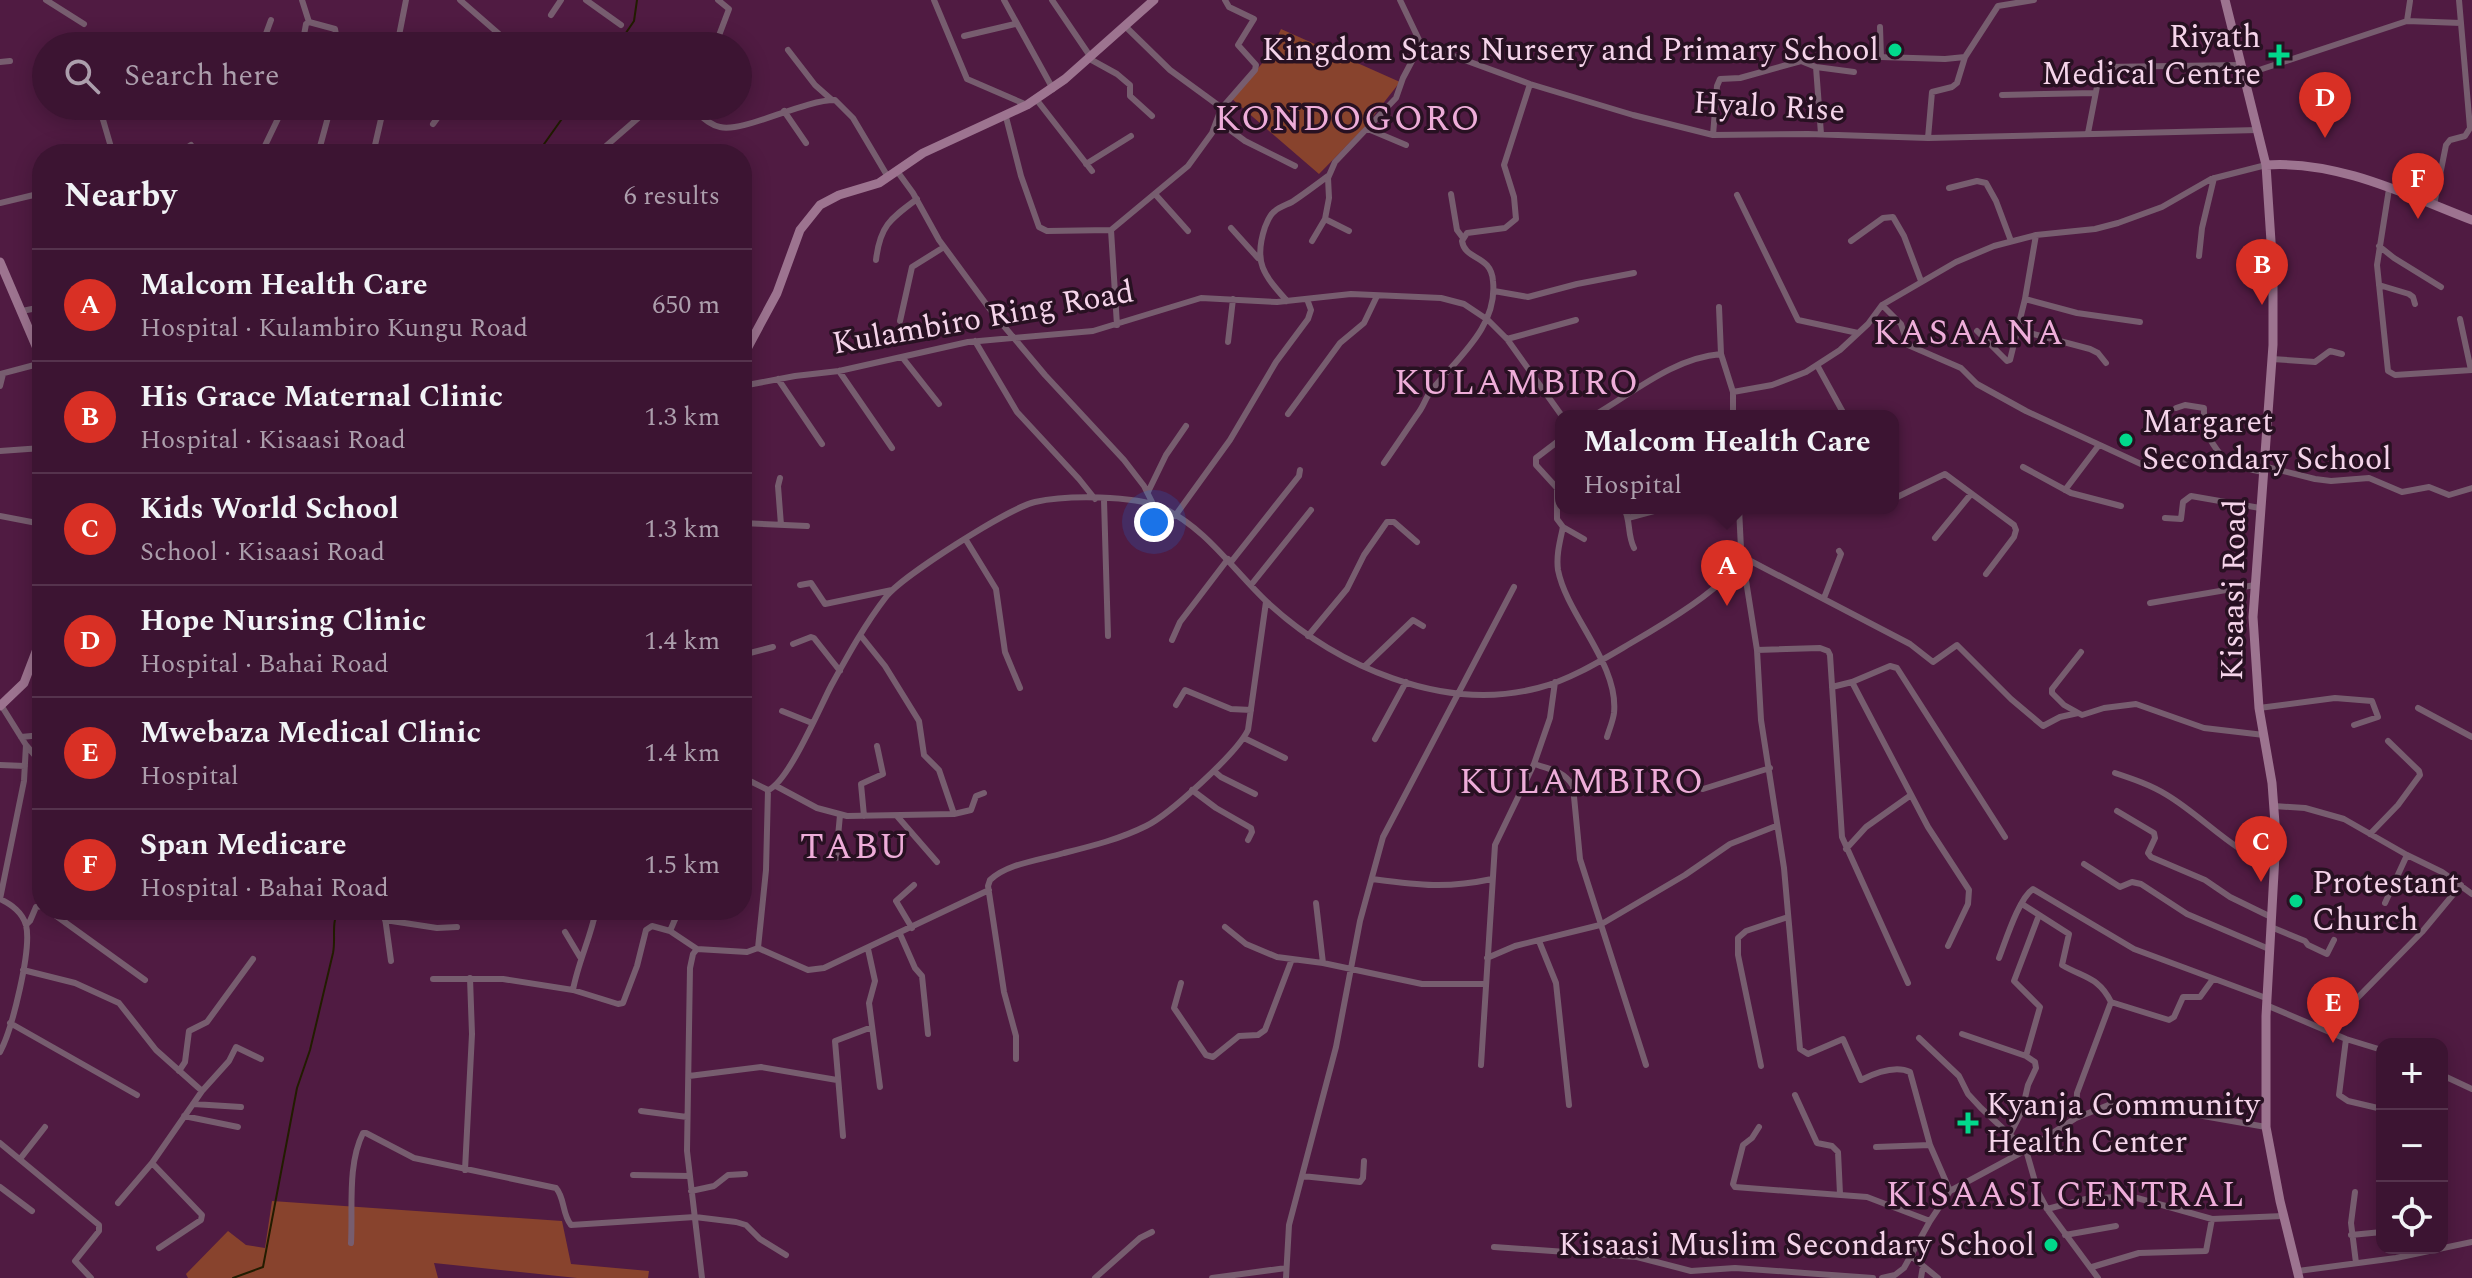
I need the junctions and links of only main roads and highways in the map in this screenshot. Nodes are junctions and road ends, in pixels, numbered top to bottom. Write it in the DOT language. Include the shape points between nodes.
graph roads {
  1 [pos="1154,0"];
  2 [pos="2225,0"];
  3 [pos="2266,165"];
  4 [pos="2472,220"];
  5 [pos="0,262"];
  6 [pos="32,336"];
  7 [pos="752,338"];
  8 [pos="32,662"];
  9 [pos="1,705"];
  10 [pos="2298,1274"];
  1 -- 7 [label="main road" via="1053,89 1006,117 923,153 868,189 829,200 810,214"];
  2 -- 3 [label="main road, Kisaasi Road"];
  3 -- 4 [label="main road" via="2320,168"];
  3 -- 10 [label="main road, Kisaasi Road" via="2274,310 2253,617 2259,708 2274,806 2266,1127"];
  5 -- 6 [label="main road"];
  8 -- 9 [label="main road" via="24,683"];
}
